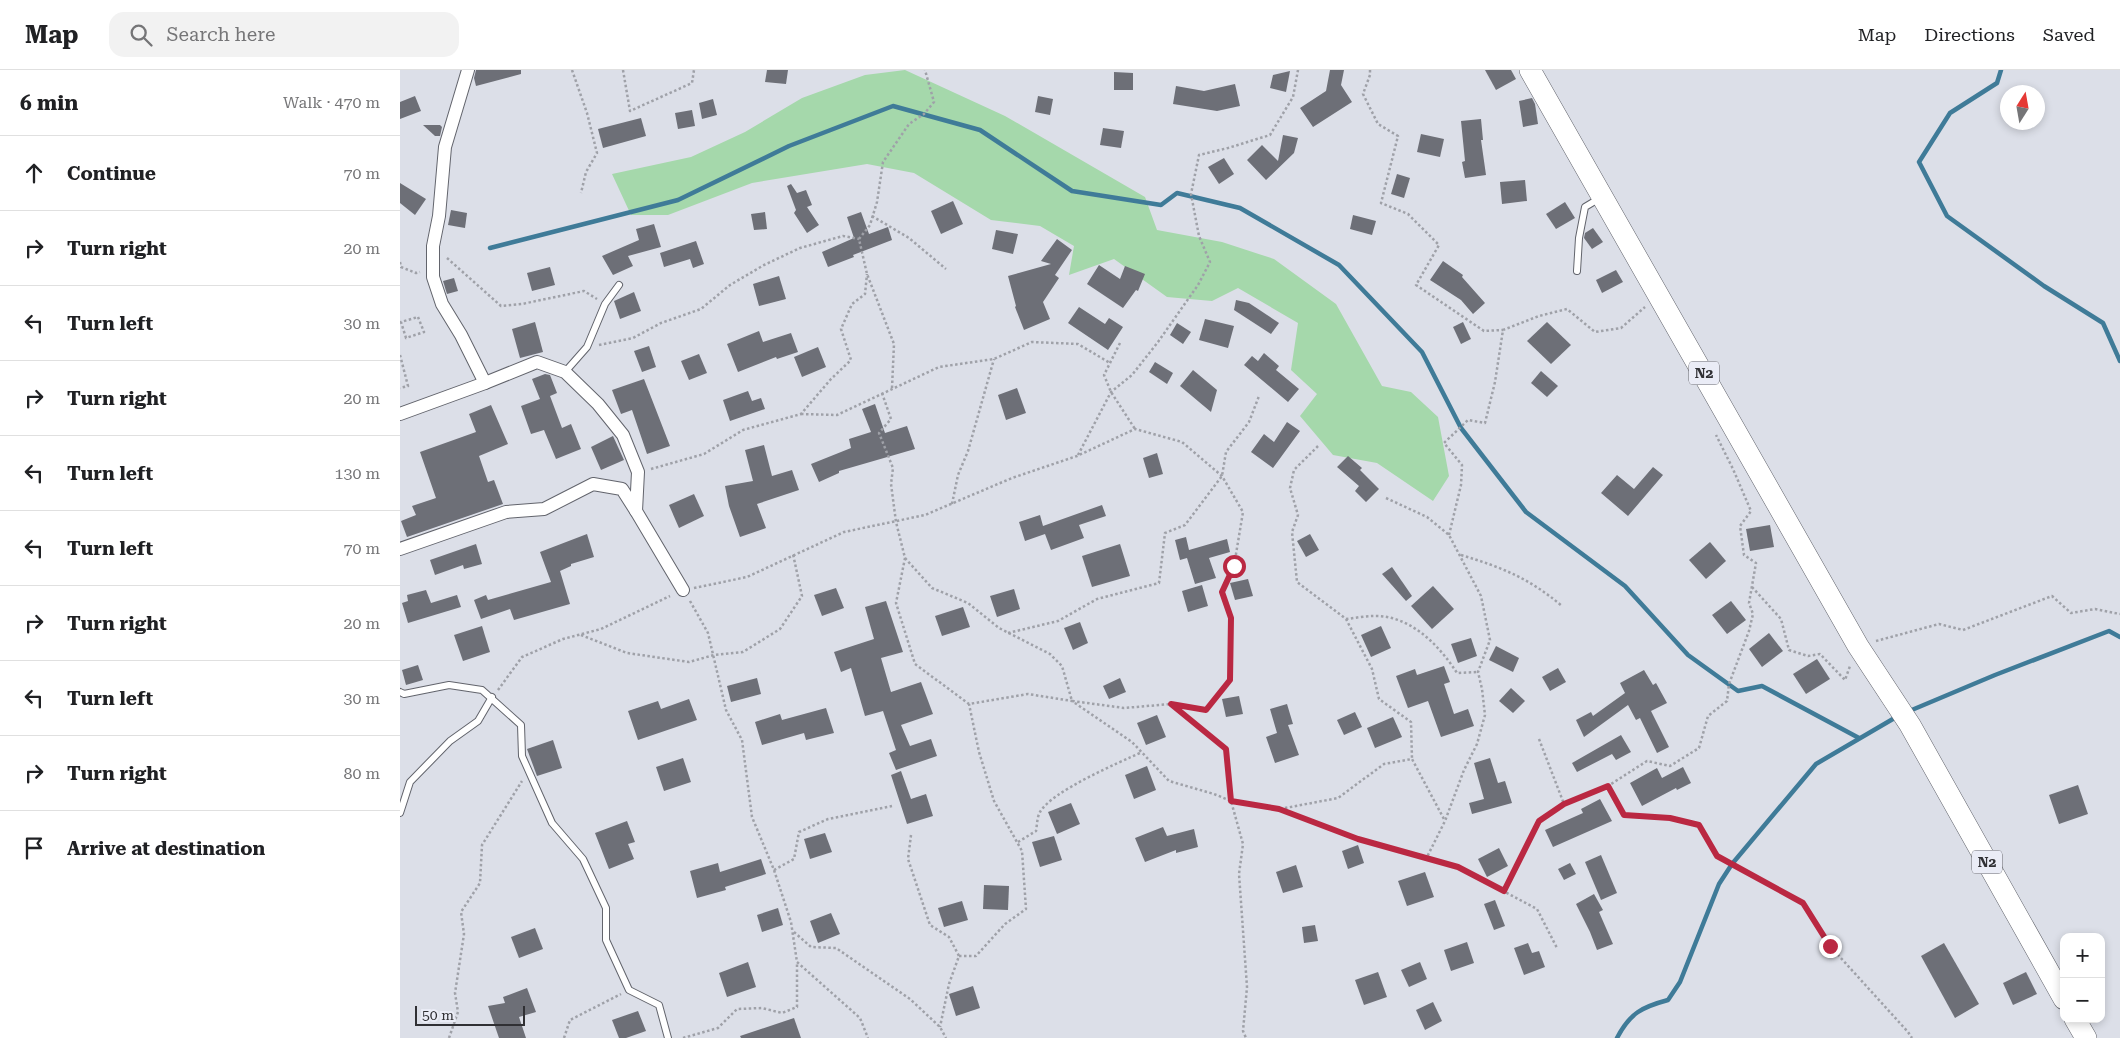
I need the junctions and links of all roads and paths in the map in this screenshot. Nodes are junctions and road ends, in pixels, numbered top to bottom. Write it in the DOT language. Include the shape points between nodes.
graph roads {
  1 [pos="468,70"];
  2 [pos="572,70"];
  3 [pos="623,70"];
  4 [pos="694,70"];
  5 [pos="925,70"];
  6 [pos="1298,70"];
  7 [pos="1370,70"];
  8 [pos="1530,70"];
  9 [pos="581,193"];
  10 [pos="1603,196"];
  11 [pos="872,216"];
  12 [pos="859,239"];
  13 [pos="433,246"];
  14 [pos="400,262"];
  15 [pos="433,266"];
  16 [pos="946,269"];
  17 [pos="1577,271"];
  18 [pos="867,274"];
  19 [pos="619,285"];
  20 [pos="605,304"];
  21 [pos="401,322"];
  22 [pos="1503,330"];
  23 [pos="1120,343"];
  24 [pos="587,348"];
  25 [pos="400,355"];
  26 [pos="994,359"];
  27 [pos="1110,363"];
  28 [pos="565,372"];
  29 [pos="485,383"];
  30 [pos="400,388"];
  31 [pos="892,388"];
  32 [pos="1111,392"];
  33 [pos="882,393"];
  34 [pos="1259,396"];
  35 [pos="400,414"];
  36 [pos="801,414"];
  37 [pos="1485,423"];
  38 [pos="1135,429"];
  39 [pos="1713,430"];
  40 [pos="1318,446"];
  41 [pos="1077,456"];
  42 [pos="638,472"];
  43 [pos="1222,476"];
  44 [pos="1386,498"];
  45 [pos="952,504"];
  46 [pos="636,511"];
  47 [pos="896,522"];
  48 [pos="1449,535"];
  49 [pos="400,549"];
  50 [pos="793,554"];
  51 [pos="1461,555"];
  52 [pos="905,558"];
  53 [pos="1752,586"];
  54 [pos="683,590"];
  55 [pos="1562,606"];
  56 [pos="2120,614"];
  57 [pos="1346,618"];
  58 [pos="1008,633"];
  59 [pos="579,635"];
  60 [pos="1858,646"];
  61 [pos="714,655"];
  62 [pos="1478,672"];
  63 [pos="400,692"];
  64 [pos="492,697"];
  65 [pos="1072,701"];
  66 [pos="969,704"];
  67 [pos="1171,704"];
  68 [pos="1539,739"];
  69 [pos="1142,752"];
  70 [pos="1412,759"];
  71 [pos="528,770"];
  72 [pos="1608,786"];
  73 [pos="1231,801"];
  74 [pos="1564,804"];
  75 [pos="892,806"];
  76 [pos="1279,809"];
  77 [pos="400,813"];
  78 [pos="1445,821"];
  79 [pos="911,835"];
  80 [pos="1018,842"];
  81 [pos="1426,859"];
  82 [pos="774,870"];
  83 [pos="1504,891"];
  84 [pos="792,931"];
  85 [pos="1557,948"];
  86 [pos="959,956"];
  87 [pos="797,962"];
  88 [pos="629,990"];
  89 [pos="2060,992"];
  90 [pos="2077,1023"];
  91 [pos="940,1027"];
  92 [pos="449,1038"];
  93 [pos="564,1038"];
  94 [pos="668,1038"];
  95 [pos="683,1038"];
  96 [pos="868,1038"];
  97 [pos="946,1038"];
  98 [pos="1246,1038"];
  99 [pos="1912,1038"];
  100 [pos="2086,1038"];
  1 -- 13 [label="street" via="445,147"];
  2 -- 9 [label="path" via="598,153 586,172"];
  3 -- 4 [label="path" via="630,111 692,83"];
  5 -- 11 [label="path" via="934,102 910,124 883,162"];
  6 -- 32 [label="path" via="1293,97 1270,135 1199,155 1191,194 1199,236 1210,262 1158,342 1132,375"];
  7 -- 22 [label="path" via="1363,94 1378,124 1398,136 1381,203 1408,214 1439,245 1416,285 1484,331"];
  8 -- 10 [label="highway, N2"];
  10 -- 17 [label="lane" via="1585,207"];
  10 -- 60 [label="highway, N2"];
  11 -- 12 [label="path" via="870,225"];
  11 -- 16 [label="path" via="909,238"];
  12 -- 18 [label="path"];
  12 -- 24 [label="path" via="843,236 800,248 730,284 701,308 634,338"];
  13 -- 15 [label="street"];
  13 -- 20 [label="path" via="501,306 584,291"];
  14 -- 15 [label="path" via="402,267 416,273"];
  15 -- 29 [label="street" via="432,277 442,304"];
  18 -- 31 [label="path" via="894,344"];
  18 -- 36 [label="path" via="865,294 852,304 841,328 851,360"];
  19 -- 20 [label="lane"];
  20 -- 24 [label="lane"];
  21 -- 21 [label="path" via="418,316 424,332 406,338"];
  23 -- 27 [label="path"];
  24 -- 28 [label="lane"];
  25 -- 30 [label="path" via="408,386"];
  26 -- 27 [label="path" via="1032,342 1078,344"];
  26 -- 31 [label="path" via="939,367"];
  26 -- 45 [label="path"];
  27 -- 32 [label="path" via="1104,375"];
  28 -- 29 [label="street" via="537,362"];
  28 -- 42 [label="street" via="598,404 623,435"];
  29 -- 35 [label="street"];
  31 -- 33 [label="path"];
  32 -- 38 [label="path"];
  32 -- 41 [label="path"];
  33 -- 36 [label="path" via="837,415"];
  33 -- 47 [label="path" via="891,419 879,433 892,468"];
  34 -- 43 [label="path" via="1249,422 1226,452"];
  36 -- 42 [label="path" via="743,430 704,454"];
  37 -- 48 [label="path" via="1468,420 1444,443 1462,465 1461,485"];
  38 -- 41 [label="path"];
  38 -- 43 [label="path" via="1182,442"];
  39 -- 53 [label="path" via="1751,511 1740,526 1744,555 1756,562"];
  40 -- 57 [label="path" via="1294,470 1290,488 1298,515 1292,532 1297,582"];
  41 -- 45 [label="path" via="1012,478"];
  42 -- 46 [label="street"];
  43 -- 58 [label="path" via="1185,525 1165,533 1159,583 1097,599 1058,621"];
  43 -- 67 [label="path" via="1243,512 1234,566 1222,592 1231,618 1230,680 1206,710"];
  44 -- 48 [label="path" via="1427,517"];
  45 -- 47 [label="path" via="926,515"];
  46 -- 49 [label="street" via="622,489 593,484 544,509 506,512"];
  46 -- 54 [label="street"];
  47 -- 50 [label="path" via="844,532"];
  47 -- 52 [label="path"];
  48 -- 51 [label="path"];
  50 -- 54 [label="path" via="748,577"];
  50 -- 61 [label="path" via="802,596 780,629 743,652"];
  51 -- 55 [label="path" via="1505,569 1543,589"];
  51 -- 62 [label="path" via="1481,596 1490,640"];
  52 -- 58 [label="path" via="932,588 968,603"];
  52 -- 66 [label="path" via="896,602 915,664"];
  53 -- 60 [label="path" via="1781,619 1789,650 1808,656 1820,654 1846,680"];
  53 -- 72 [label="path" via="1749,603 1753,614 1729,684 1727,701 1708,716 1699,748 1670,766 1647,761"];
  54 -- 59 [label="path" via="601,629"];
  54 -- 61 [label="path" via="708,633"];
  56 -- 60 [label="path" via="2095,609 2071,613 2052,596 1963,630 1939,624"];
  57 -- 62 [label="path" via="1376,616 1408,623 1444,652 1457,673"];
  57 -- 70 [label="path" via="1372,669 1379,699 1411,722"];
  58 -- 65 [label="path" via="1050,654 1062,666"];
  59 -- 61 [label="path" via="627,653 689,662"];
  59 -- 64 [label="path" via="522,657"];
  60 -- 89 [label="highway, N2" via="1910,725"];
  61 -- 82 [label="path" via="726,710 742,740 752,817"];
  62 -- 78 [label="path" via="1485,715 1477,744"];
  63 -- 64 [label="lane" via="449,686 482,690"];
  64 -- 71 [label="lane" via="521,725 522,756"];
  64 -- 77 [label="lane" via="478,721 450,741 410,782"];
  65 -- 66 [label="path" via="1028,694"];
  65 -- 67 [label="path" via="1124,708"];
  65 -- 69 [label="path"];
  66 -- 80 [label="path" via="994,801"];
  67 -- 73 [label="path" via="1226,749"];
  68 -- 74 [label="path"];
  69 -- 73 [label="path" via="1168,781"];
  69 -- 80 [label="path" via="1099,771 1057,796 1040,812 1036,831"];
  70 -- 76 [label="path" via="1384,764 1338,798"];
  70 -- 78 [label="path"];
  71 -- 88 [label="lane" via="552,824 583,859 606,908 606,940"];
  71 -- 92 [label="path" via="482,845 480,883 462,912 464,934 455,993 458,1012"];
  72 -- 74 [label="path"];
  72 -- 99 [label="path" via="1624,815 1670,818 1699,825 1717,856 1803,903 1830,946"];
  73 -- 76 [label="path"];
  73 -- 98 [label="path" via="1243,844 1239,874 1247,987"];
  74 -- 83 [label="path" via="1539,821"];
  75 -- 82 [label="path" via="828,819 799,832 794,859"];
  76 -- 81 [label="path" via="1358,839"];
  78 -- 81 [label="path"];
  79 -- 86 [label="path" via="908,859 930,925 949,937"];
  80 -- 86 [label="path" via="1022,851 1026,909 1005,924 976,956"];
  81 -- 83 [label="path" via="1458,867"];
  82 -- 84 [label="path"];
  83 -- 85 [label="path" via="1537,909"];
  84 -- 87 [label="path"];
  84 -- 91 [label="path" via="811,947 836,948 910,999"];
  86 -- 91 [label="path"];
  87 -- 95 [label="path" via="797,1006 782,1013 762,1008 738,1009 718,1028"];
  87 -- 96 [label="path" via="860,1018"];
  88 -- 93 [label="path" via="570,1020"];
  88 -- 94 [label="lane" via="660,1005"];
  90 -- 100 [label="highway"];
  91 -- 97 [label="path"];
}
